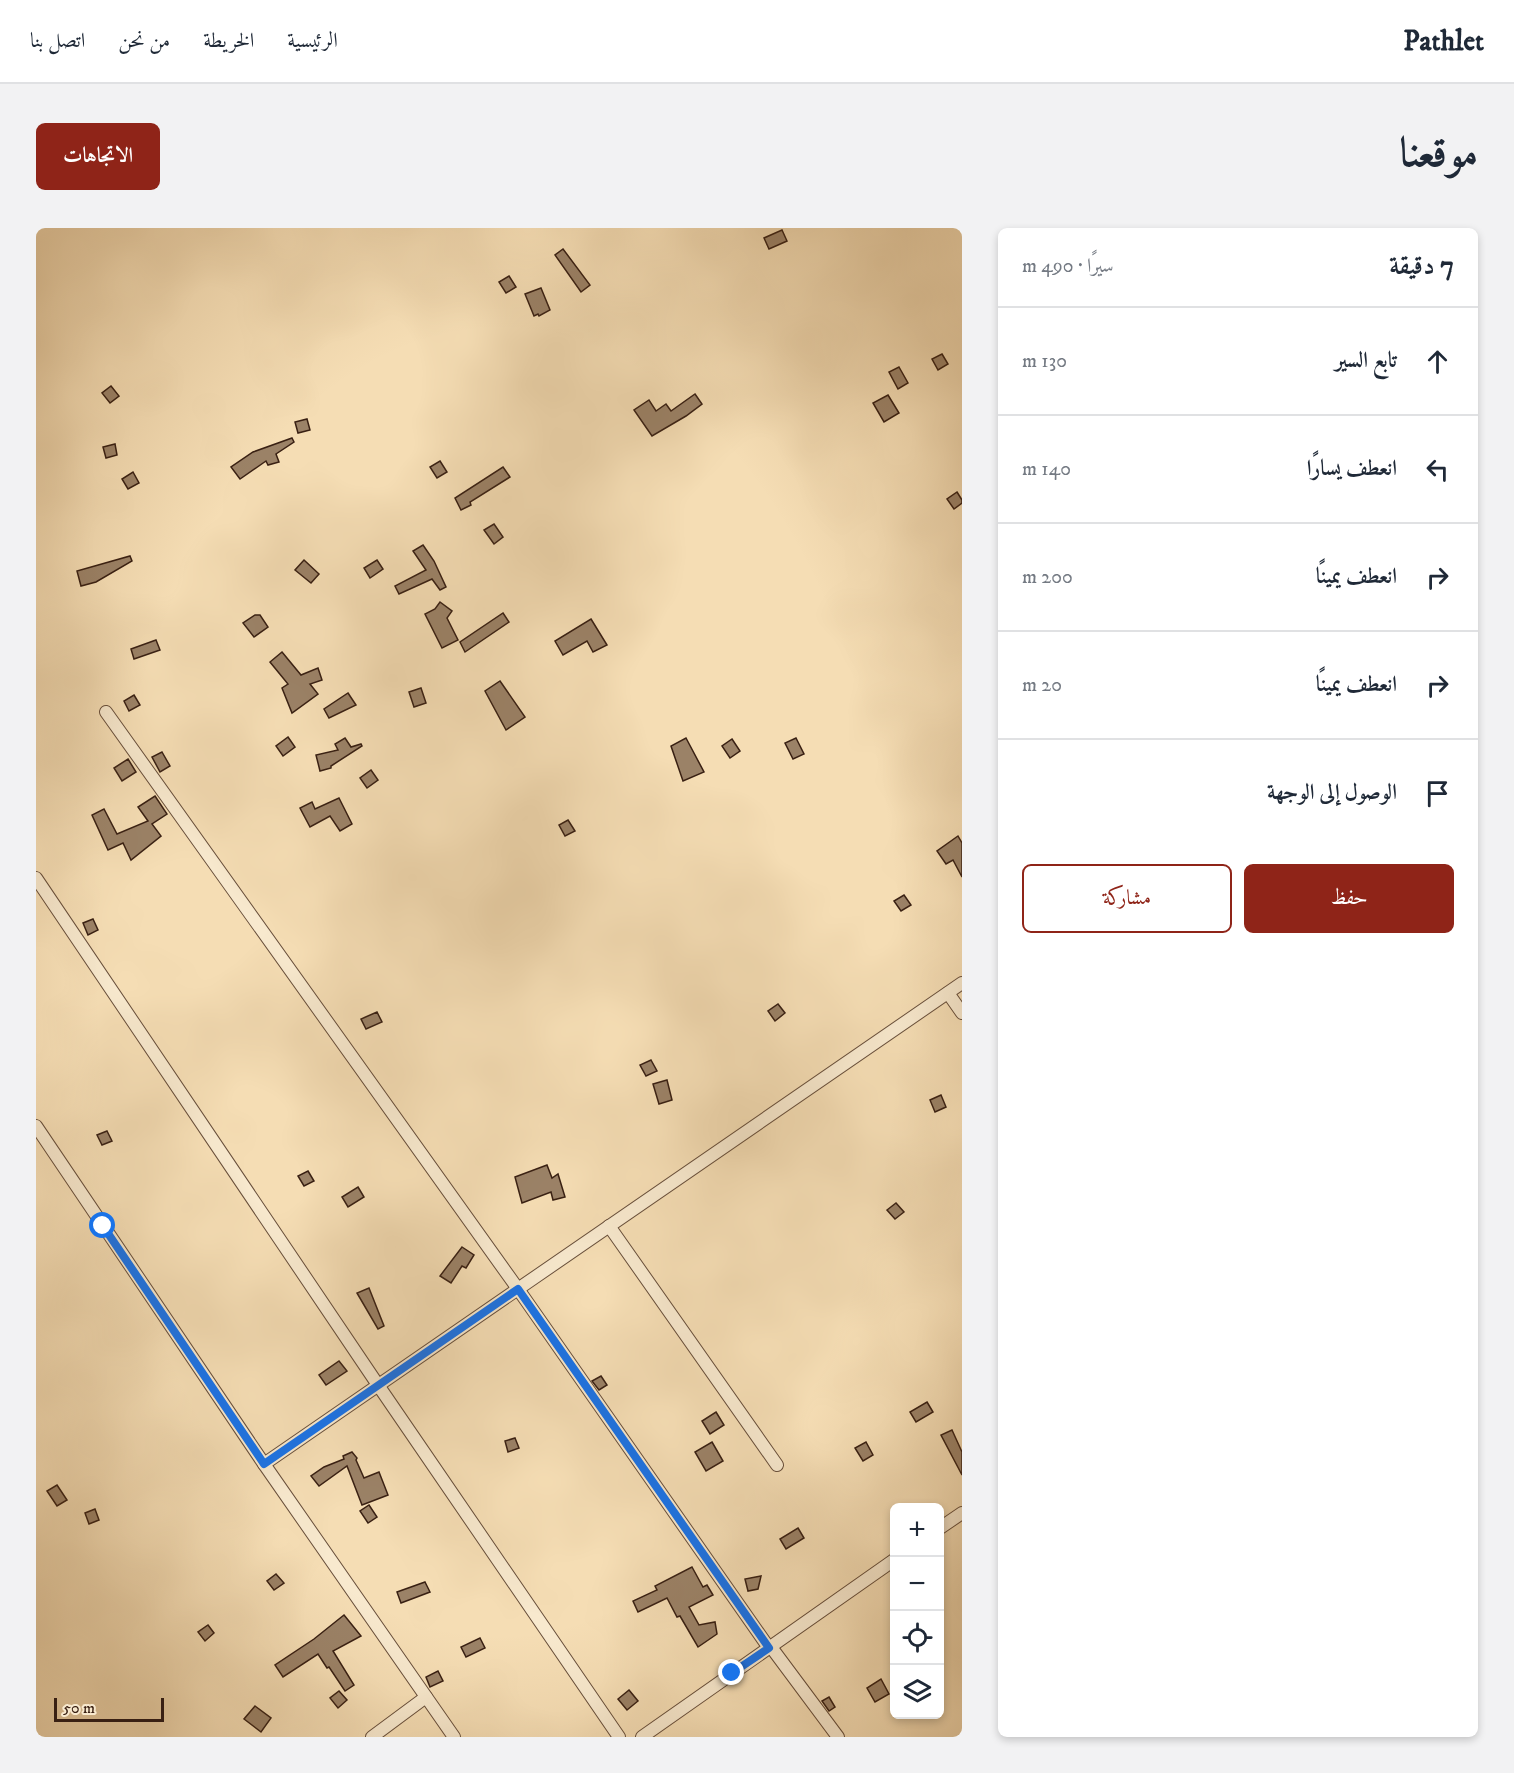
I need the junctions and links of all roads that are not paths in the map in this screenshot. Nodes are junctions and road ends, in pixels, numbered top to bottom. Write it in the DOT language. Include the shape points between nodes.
graph roads {
  1 [pos="106,712"];
  2 [pos="36,878"];
  3 [pos="962,983"];
  4 [pos="948,993"];
  5 [pos="962,1013"];
  6 [pos="36,1126"];
  7 [pos="609,1226"];
  8 [pos="518,1289"];
  9 [pos="378,1385"];
  10 [pos="264,1464"];
  11 [pos="777,1465"];
  12 [pos="962,1513"];
  13 [pos="944,1525"];
  14 [pos="890,1563"];
  15 [pos="770,1647"];
  16 [pos="426,1697"];
  17 [pos="372,1737"];
  18 [pos="454,1737"];
  19 [pos="619,1737"];
  20 [pos="642,1737"];
  21 [pos="838,1737"];
  1 -- 8 [label="street"];
  2 -- 9 [label="street"];
  3 -- 4 [label="street"];
  4 -- 5 [label="street"];
  4 -- 7 [label="street"];
  6 -- 10 [label="street"];
  7 -- 8 [label="street"];
  7 -- 11 [label="street"];
  8 -- 9 [label="street"];
  8 -- 15 [label="street"];
  9 -- 10 [label="street"];
  9 -- 19 [label="street"];
  10 -- 16 [label="street"];
  12 -- 13 [label="street"];
  14 -- 15 [label="street"];
  15 -- 20 [label="street"];
  15 -- 21 [label="street"];
  16 -- 17 [label="street"];
  16 -- 18 [label="street"];
}
